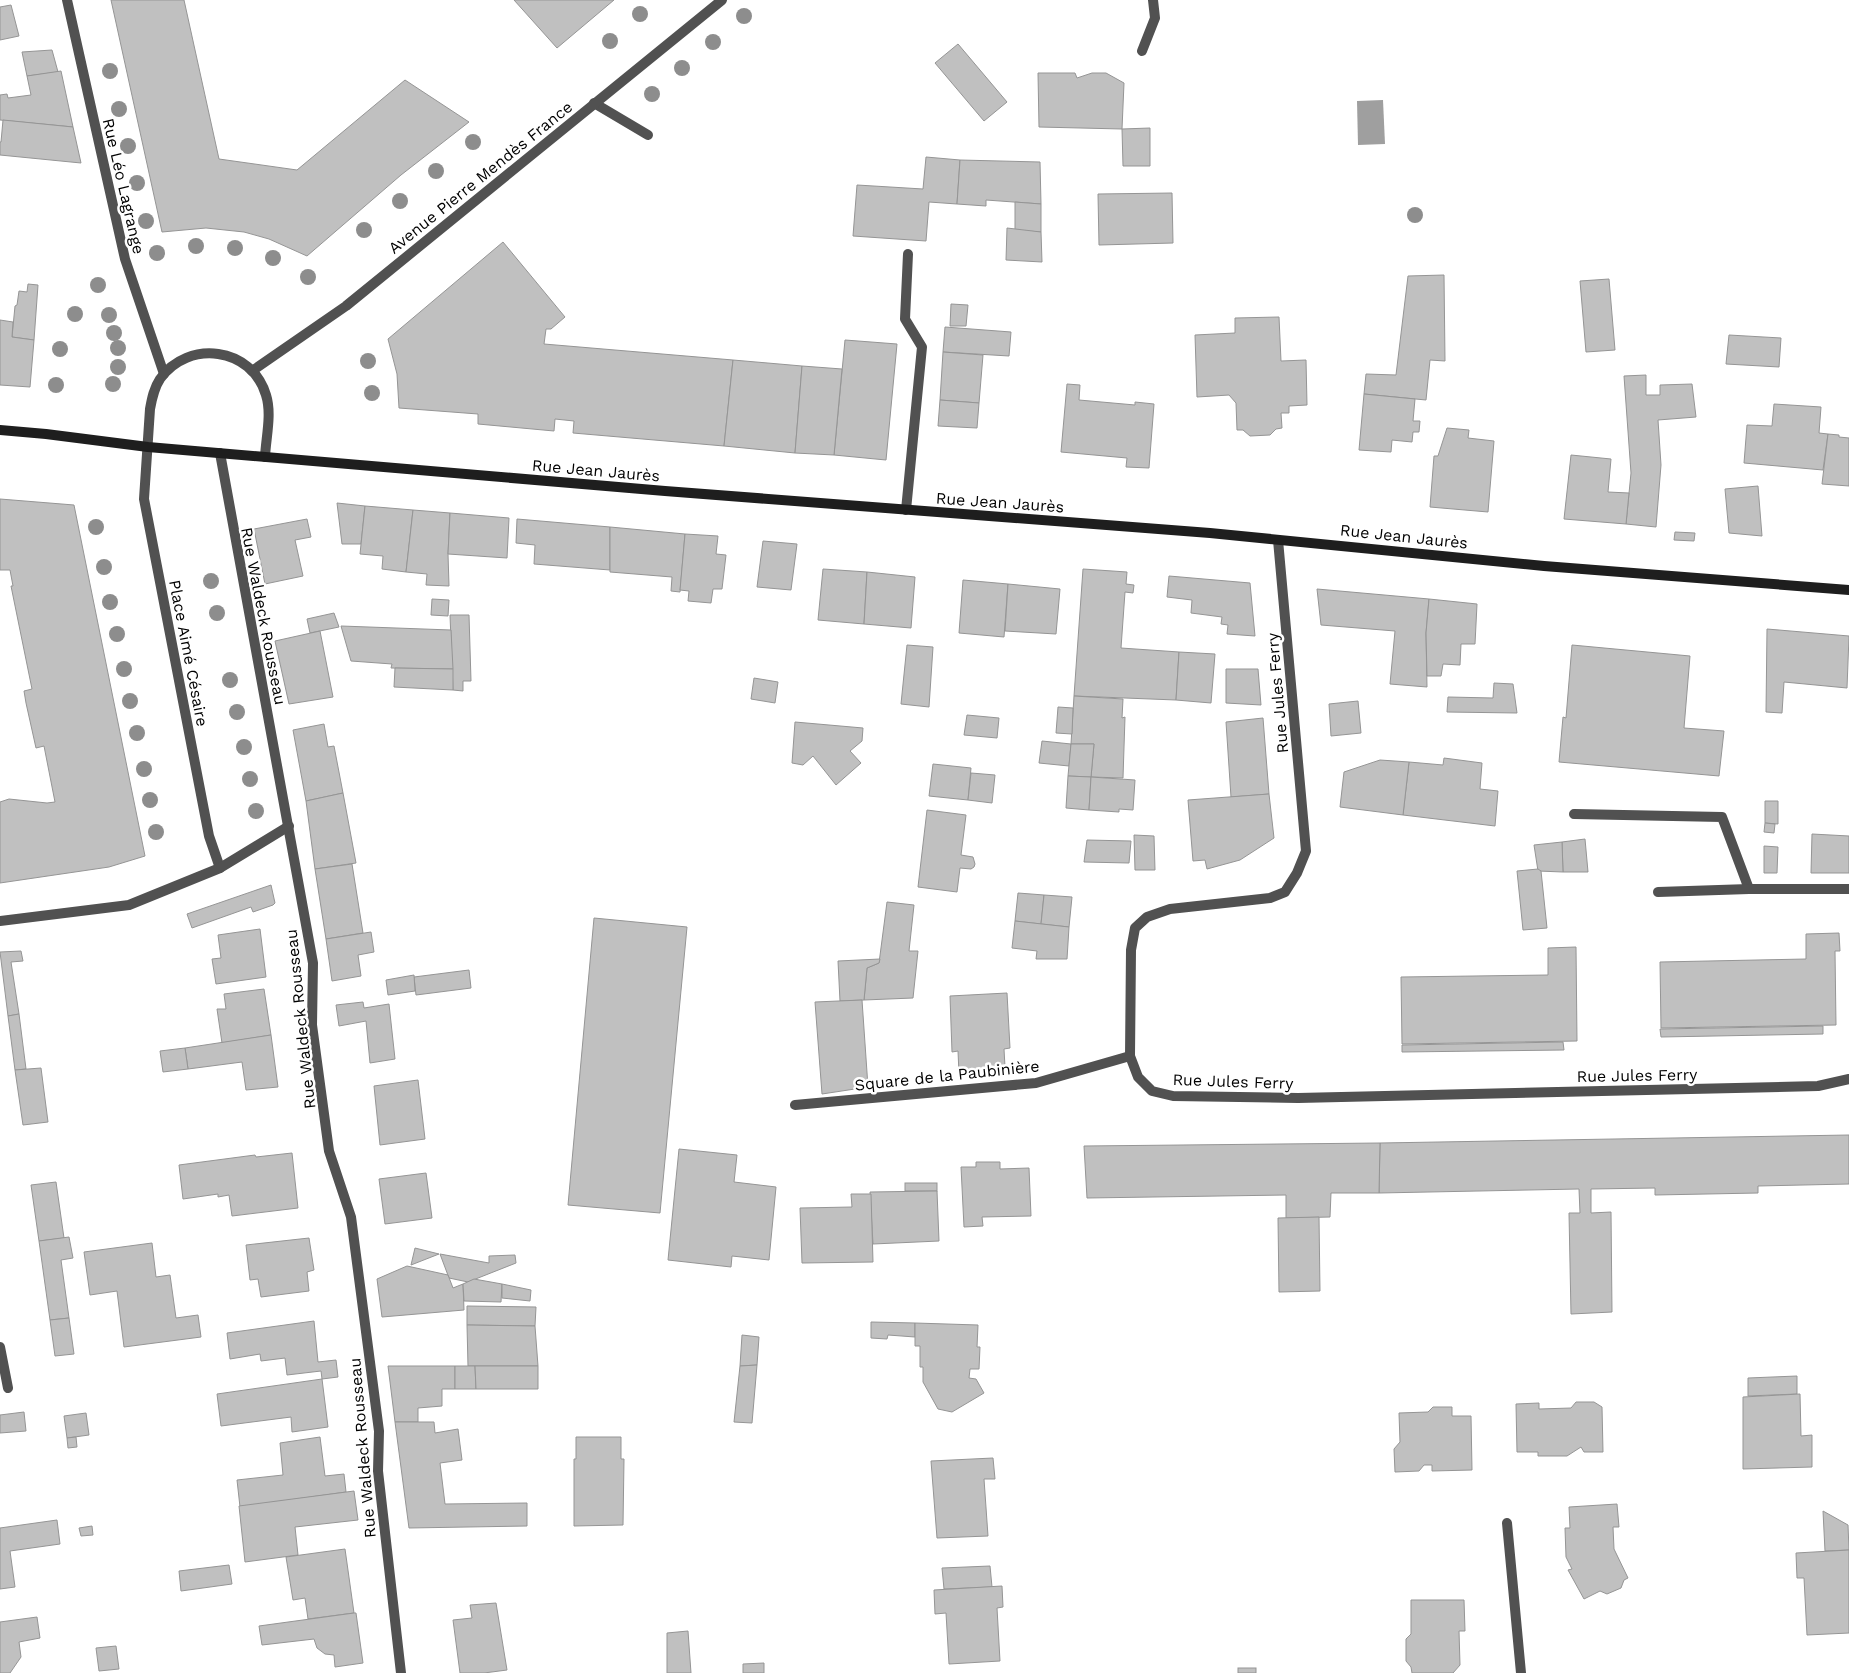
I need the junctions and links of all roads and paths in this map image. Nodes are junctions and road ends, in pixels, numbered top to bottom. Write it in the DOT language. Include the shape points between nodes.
graph roads {
  1 [pos="67,0"];
  2 [pos="722,0"];
  3 [pos="1153,0"];
  4 [pos="1142,51"];
  5 [pos="594,103"];
  6 [pos="648,134"];
  7 [pos="908,254"];
  8 [pos="252,371"];
  9 [pos="164,374"];
  10 [pos="0,430"];
  11 [pos="149,444"];
  12 [pos="220,453"];
  13 [pos="265,457"];
  14 [pos="906,510"];
  15 [pos="1278,540"];
  16 [pos="1849,590"];
  17 [pos="1574,814"];
  18 [pos="289,826"];
  19 [pos="220,868"];
  20 [pos="1749,889"];
  21 [pos="1849,889"];
  22 [pos="1658,892"];
  23 [pos="0,921"];
  24 [pos="1130,1056"];
  25 [pos="1849,1079"];
  26 [pos="795,1105"];
  27 [pos="0,1346"];
  28 [pos="8,1388"];
  29 [pos="1507,1524"];
  30 [pos="401,1673"];
  31 [pos="1521,1673"];
  1 -- 9 [label="street, Rue Léo Lagrange" via="124,259"];
  2 -- 5 [label="street, Avenue Pierre Mendès France"];
  3 -- 4 [label="street" via="1155,18"];
  5 -- 6 [label="street"];
  5 -- 8 [label="street, Avenue Pierre Mendès France" via="346,306"];
  7 -- 14 [label="street" via="905,319 922,347"];
  8 -- 9 [label="street" via="230,356 211,352 181,360"];
  8 -- 13 [label="street" via="263,386 268,405"];
  9 -- 11 [label="street" via="152,396"];
  10 -- 11 [label="main road, Rue Jean Jaurès"];
  11 -- 12 [label="main road, Rue Jean Jaurès"];
  11 -- 19 [label="street, Place Aimé Césaire" via="144,499 209,836"];
  12 -- 13 [label="main road, Rue Jean Jaurès"];
  12 -- 18 [label="street, Rue Waldeck Rousseau"];
  13 -- 14 [label="main road, Rue Jean Jaurès"];
  14 -- 15 [label="main road, Rue Jean Jaurès" via="1210,532"];
  15 -- 16 [label="main road, Rue Jean Jaurès" via="1544,566"];
  15 -- 24 [label="street, Rue Jules Ferry" via="1306,851 1286,892 1270,898 1170,909 1147,917 1135,928 1131,950"];
  17 -- 20 [label="street" via="1722,817"];
  18 -- 19 [label="street"];
  18 -- 30 [label="street, Rue Waldeck Rousseau" via="312,963 312,1025 329,1151 351,1217 380,1431 378,1471"];
  19 -- 23 [label="street" via="128,905"];
  20 -- 21 [label="street"];
  20 -- 22 [label="street"];
  24 -- 25 [label="street, Rue Jules Ferry" via="1138,1077 1152,1091 1173,1096 1298,1098 1818,1086"];
  24 -- 26 [label="street, Square de la Paubinière" via="1036,1083"];
  27 -- 28 [label="street"];
  29 -- 31 [label="street"];
}
